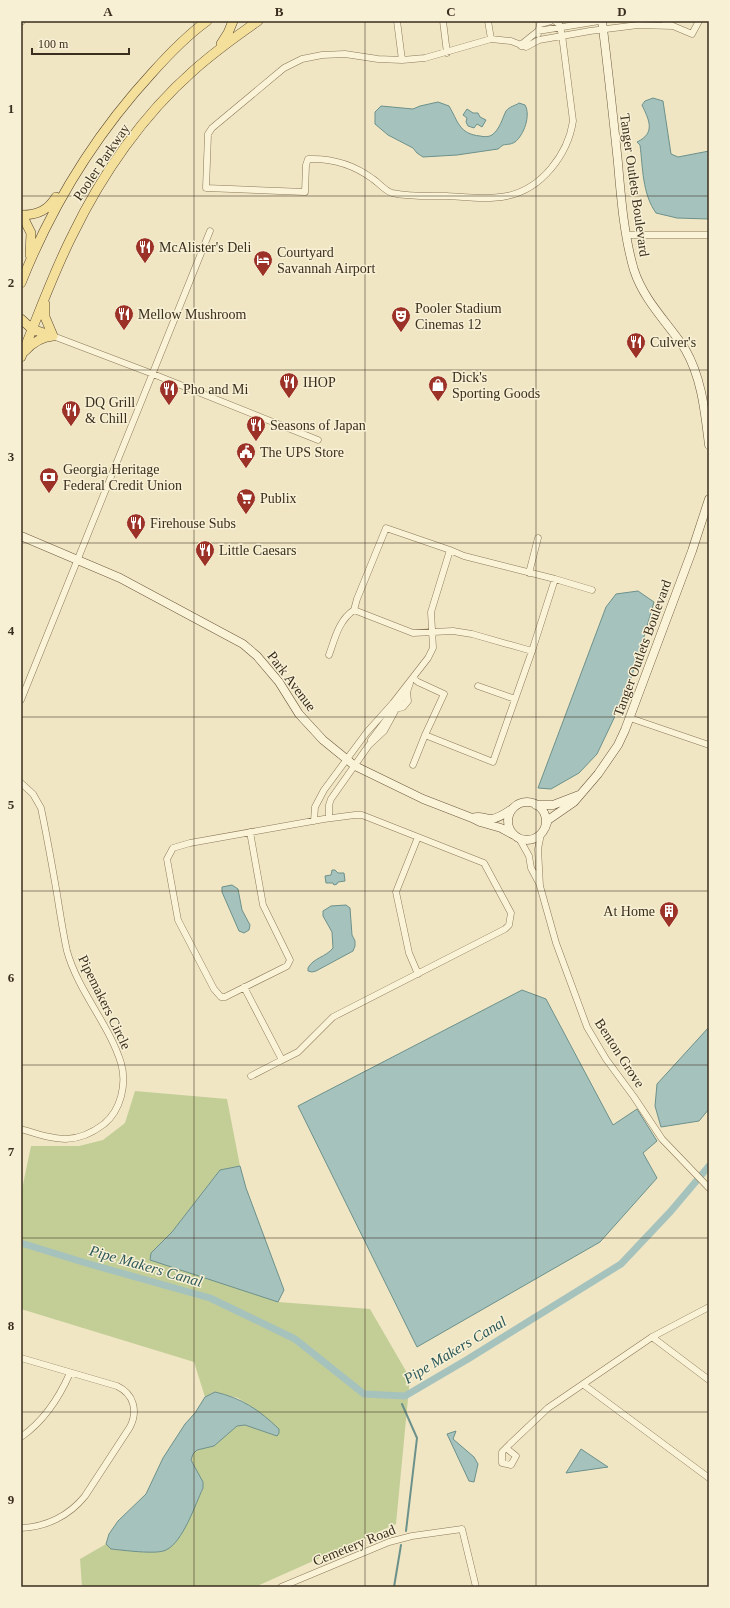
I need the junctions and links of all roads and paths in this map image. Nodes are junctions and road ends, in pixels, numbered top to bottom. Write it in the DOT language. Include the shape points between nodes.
graph roads {
  1 [pos="202,21"];
  2 [pos="207,21"];
  3 [pos="232,21"];
  4 [pos="258,21"];
  5 [pos="397,21"];
  6 [pos="443,21"];
  7 [pos="488,21"];
  8 [pos="551,21"];
  9 [pos="555,21"];
  10 [pos="665,21"];
  11 [pos="699,21"];
  12 [pos="601,24"];
  13 [pos="673,26"];
  14 [pos="561,27"];
  15 [pos="196,29"];
  16 [pos="538,31"];
  17 [pos="562,35"];
  18 [pos="490,39"];
  19 [pos="539,40"];
  20 [pos="521,46"];
  21 [pos="218,49"];
  22 [pos="446,53"];
  23 [pos="402,60"];
  24 [pos="81,164"];
  25 [pos="22,215"];
  26 [pos="210,231"];
  27 [pos="627,235"];
  28 [pos="709,236"];
  29 [pos="28,265"];
  30 [pos="21,283"];
  31 [pos="46,295"];
  32 [pos="21,319"];
  33 [pos="32,329"];
  34 [pos="53,336"];
  35 [pos="21,356"];
  36 [pos="153,374"];
  37 [pos="318,440"];
  38 [pos="709,445"];
  39 [pos="709,500"];
  40 [pos="21,536"];
  41 [pos="538,538"];
  42 [pos="450,550"];
  43 [pos="78,560"];
  44 [pos="529,573"];
  45 [pos="555,579"];
  46 [pos="592,590"];
  47 [pos="354,610"];
  48 [pos="432,631"];
  49 [pos="532,652"];
  50 [pos="329,655"];
  51 [pos="412,679"];
  52 [pos="478,686"];
  53 [pos="21,700"];
  54 [pos="515,700"];
  55 [pos="630,718"];
  56 [pos="425,735"];
  57 [pos="709,745"];
  58 [pos="346,759"];
  59 [pos="355,766"];
  60 [pos="413,766"];
  61 [pos="21,783"];
  62 [pos="579,795"];
  63 [pos="536,805"];
  64 [pos="514,808"];
  65 [pos="329,818"];
  66 [pos="472,818"];
  67 [pos="314,821"];
  68 [pos="543,831"];
  69 [pos="250,832"];
  70 [pos="516,836"];
  71 [pos="418,837"];
  72 [pos="540,886"];
  73 [pos="418,974"];
  74 [pos="244,987"];
  75 [pos="282,1060"];
  76 [pos="251,1076"];
  77 [pos="21,1129"];
  78 [pos="709,1188"];
  79 [pos="709,1307"];
  80 [pos="652,1337"];
  81 [pos="21,1358"];
  82 [pos="70,1373"];
  83 [pos="709,1380"];
  84 [pos="584,1385"];
  85 [pos="21,1437"];
  86 [pos="506,1448"];
  87 [pos="709,1478"];
  88 [pos="21,1528"];
  89 [pos="281,1587"];
  90 [pos="476,1587"];
  1 -- 15 [label="street"];
  2 -- 15 [label="main road, Pooler Parkway"];
  3 -- 21 [label="main road"];
  4 -- 21 [label="main road, Pooler Parkway"];
  5 -- 23 [label="street"];
  6 -- 22 [label="street"];
  7 -- 18 [label="street"];
  8 -- 16 [label="street" via="540,24"];
  9 -- 14 [label="street"];
  10 -- 13 [label="street"];
  11 -- 13 [label="street" via="692,34"];
  12 -- 13 [label="street"];
  12 -- 14 [label="street"];
  12 -- 17 [label="street"];
  12 -- 27 [label="street, Tanger Outlets Boulevard"];
  14 -- 16 [label="street"];
  14 -- 17 [label="street"];
  15 -- 24 [label="main road, Pooler Parkway" via="128,99"];
  16 -- 19 [label="street"];
  16 -- 20 [label="street"];
  17 -- 19 [label="street"];
  17 -- 23 [label="street" via="573,120 571,132 568,143 552,168 522,190 508,196 489,197 405,195 390,192 358,168 342,162 314,159 308,159 306,165 305,192 206,188 208,134 284,68 302,59 322,54"];
  18 -- 20 [label="street" via="511,41"];
  18 -- 22 [label="street"];
  19 -- 20 [label="street" via="526,47"];
  21 -- 31 [label="main road, Pooler Parkway" via="191,72 153,112 109,170 72,234"];
  22 -- 23 [label="street"];
  24 -- 25 [label="main road" via="68,176 52,203 44,211"];
  24 -- 29 [label="main road, Pooler Parkway" via="52,214"];
  25 -- 29 [label="main road" via="31,233"];
  26 -- 36 [label="street"];
  27 -- 28 [label="street"];
  27 -- 38 [label="street, Tanger Outlets Boulevard" via="639,283 690,361 704,403"];
  29 -- 30 [label="main road, Pooler Parkway"];
  31 -- 33 [label="main road, Pooler Parkway"];
  31 -- 34 [label="main road" via="45,317"];
  32 -- 33 [label="main road"];
  33 -- 34 [label="main road"];
  33 -- 35 [label="main road, Pooler Parkway"];
  34 -- 35 [label="main road" via="37,340"];
  34 -- 36 [label="street"];
  36 -- 37 [label="street"];
  36 -- 43 [label="street"];
  39 -- 55 [label="street, Tanger Outlets Boulevard"];
  40 -- 43 [label="street, Park Avenue"];
  41 -- 44 [label="street"];
  42 -- 44 [label="street"];
  42 -- 47 [label="street" via="386,528"];
  42 -- 48 [label="street" via="431,612"];
  43 -- 53 [label="street"];
  43 -- 58 [label="street, Park Avenue" via="120,578 243,644 279,682 299,714 323,740"];
  44 -- 45 [label="street"];
  45 -- 46 [label="street"];
  45 -- 49 [label="street"];
  47 -- 48 [label="street" via="413,633"];
  47 -- 50 [label="street" via="346,615 339,627"];
  48 -- 49 [label="street" via="472,634"];
  48 -- 51 [label="street" via="433,648"];
  49 -- 54 [label="street"];
  51 -- 56 [label="street" via="444,694"];
  51 -- 58 [label="street"];
  51 -- 59 [label="street" via="407,692 408,701 396,710 384,731 369,745"];
  52 -- 54 [label="street"];
  54 -- 56 [label="street" via="493,762"];
  55 -- 57 [label="street"];
  55 -- 62 [label="street, Tanger Outlets Boulevard" via="618,745"];
  56 -- 60 [label="street"];
  58 -- 59 [label="street, Park Avenue"];
  58 -- 67 [label="street" via="318,799"];
  59 -- 65 [label="street" via="331,799"];
  59 -- 66 [label="street, Park Avenue" via="423,799"];
  61 -- 77 [label="street, Pipemakers Circle" via="34,794 41,808 68,952 118,1055 123,1073 120,1100 113,1114 87,1135 76,1139 52,1138"];
  62 -- 63 [label="street" via="553,805"];
  62 -- 68 [label="street, Tanger Outlets Boulevard" via="574,802 548,820"];
  63 -- 64 [label="street" via="527,802"];
  63 -- 68 [label="street" via="545,814"];
  64 -- 66 [label="street, Park Avenue" via="492,819 479,816"];
  64 -- 70 [label="street" via="508,822"];
  65 -- 67 [label="street"];
  65 -- 71 [label="street" via="362,815"];
  66 -- 70 [label="street, Park Avenue"];
  67 -- 69 [label="street"];
  68 -- 70 [label="street" via="535,839 528,840"];
  68 -- 72 [label="street, Benton Grove" via="538,849"];
  69 -- 74 [label="street" via="263,905 290,960 287,966"];
  69 -- 74 [label="street" via="179,845 173,848 167,860 178,920 214,989 224,997"];
  70 -- 72 [label="street, Benton Grove" via="529,856 531,868"];
  71 -- 73 [label="street" via="396,892 409,953"];
  71 -- 73 [label="street" via="484,863 511,913 509,925 505,929"];
  72 -- 78 [label="street, Benton Grove" via="556,943 587,1027 606,1059 662,1139"];
  73 -- 75 [label="street" via="333,1017 298,1052"];
  74 -- 75 [label="street"];
  75 -- 76 [label="street"];
  79 -- 80 [label="street"];
  80 -- 83 [label="street"];
  80 -- 84 [label="street"];
  81 -- 82 [label="street"];
  82 -- 85 [label="street" via="62,1392 49,1411 38,1424"];
  82 -- 88 [label="street" via="124,1390 133,1404 133,1419 78,1504 52,1521"];
  84 -- 86 [label="street" via="548,1408"];
  84 -- 87 [label="street"];
  89 -- 90 [label="street, Cemetery Road" via="390,1541 462,1528"];
}
